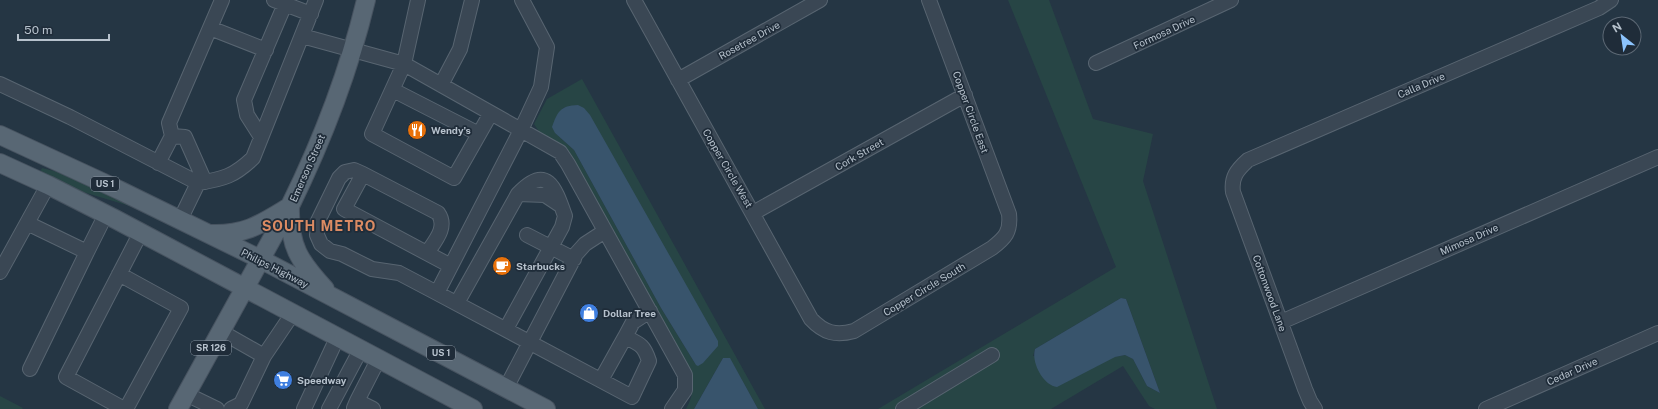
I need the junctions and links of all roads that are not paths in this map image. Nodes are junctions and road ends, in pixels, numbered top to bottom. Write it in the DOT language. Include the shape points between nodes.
graph roads {
  1 [pos="222,0"];
  2 [pos="316,0"];
  3 [pos="366,0"];
  4 [pos="418,0"];
  5 [pos="472,0"];
  6 [pos="522,0"];
  7 [pos="634,0"];
  8 [pos="820,0"];
  9 [pos="929,0"];
  10 [pos="1231,0"];
  11 [pos="1611,0"];
  12 [pos="280,2"];
  13 [pos="311,14"];
  14 [pos="210,28"];
  15 [pos="302,36"];
  16 [pos="266,50"];
  17 [pos="352,51"];
  18 [pos="1096,63"];
  19 [pos="404,64"];
  20 [pos="678,80"];
  21 [pos="0,84"];
  22 [pos="442,85"];
  23 [pos="392,90"];
  24 [pos="965,95"];
  25 [pos="491,113"];
  26 [pos="521,130"];
  27 [pos="479,134"];
  28 [pos="0,135"];
  29 [pos="172,136"];
  30 [pos="261,138"];
  31 [pos="1658,157"];
  32 [pos="0,163"];
  33 [pos="158,163"];
  34 [pos="363,174"];
  35 [pos="1234,175"];
  36 [pos="202,183"];
  37 [pos="48,185"];
  38 [pos="290,206"];
  39 [pos="753,213"];
  40 [pos="106,214"];
  41 [pos="180,220"];
  42 [pos="27,223"];
  43 [pos="1010,225"];
  44 [pos="605,231"];
  45 [pos="141,232"];
  46 [pos="208,234"];
  47 [pos="527,235"];
  48 [pos="551,247"];
  49 [pos="87,252"];
  50 [pos="427,254"];
  51 [pos="260,259"];
  52 [pos="574,259"];
  53 [pos="451,266"];
  54 [pos="0,272"];
  55 [pos="119,274"];
  56 [pos="245,287"];
  57 [pos="437,293"];
  58 [pos="334,298"];
  59 [pos="457,304"];
  60 [pos="650,311"];
  61 [pos="293,312"];
  62 [pos="1281,322"];
  63 [pos="506,329"];
  64 [pos="220,331"];
  65 [pos="827,332"];
  66 [pos="1658,333"];
  67 [pos="338,336"];
  68 [pos="625,337"];
  69 [pos="530,342"];
  70 [pos="361,349"];
  71 [pos="992,355"];
  72 [pos="264,356"];
  73 [pos="379,358"];
  74 [pos="30,369"];
  75 [pos="601,380"];
  76 [pos="506,388"];
  77 [pos="182,401"];
  78 [pos="355,405"];
  79 [pos="241,407"];
  80 [pos="125,409"];
  81 [pos="217,409"];
  82 [pos="304,409"];
  83 [pos="329,409"];
  84 [pos="373,409"];
  85 [pos="473,409"];
  86 [pos="546,409"];
  87 [pos="672,409"];
  88 [pos="903,409"];
  89 [pos="1315,409"];
  90 [pos="1486,409"];
  1 -- 14 [label="street"];
  2 -- 13 [label="street"];
  3 -- 17 [label="main road, Emerson Street"];
  4 -- 19 [label="street"];
  5 -- 22 [label="street" via="460,49"];
  6 -- 26 [label="street" via="547,47 541,87"];
  7 -- 20 [label="street, Copper Circle West"];
  8 -- 20 [label="street, Rosetree Drive"];
  9 -- 24 [label="street, Copper Circle East"];
  10 -- 18 [label="street, Formosa Drive"];
  11 -- 35 [label="street, Calla Drive" via="1599,8 1248,160"];
  12 -- 13 [label="street"];
  12 -- 16 [label="street"];
  13 -- 15 [label="street"];
  14 -- 16 [label="street"];
  14 -- 29 [label="street" via="168,123"];
  15 -- 17 [label="street"];
  15 -- 30 [label="street"];
  16 -- 30 [label="street" via="244,100 248,115"];
  17 -- 19 [label="street"];
  17 -- 38 [label="main road, Emerson Street" via="321,136"];
  19 -- 22 [label="street"];
  19 -- 23 [label="street"];
  20 -- 39 [label="street, Copper Circle West"];
  21 -- 33 [label="street"];
  22 -- 25 [label="street"];
  23 -- 27 [label="street"];
  23 -- 27 [label="street" via="372,134 454,178"];
  24 -- 39 [label="street, Cork Street"];
  24 -- 43 [label="street, Copper Circle East" via="1009,214"];
  25 -- 26 [label="street"];
  25 -- 27 [label="street"];
  26 -- 44 [label="street" via="560,152"];
  26 -- 53 [label="street"];
  28 -- 41 [label="main road, Philips Highway / US 1"];
  29 -- 33 [label="street"];
  29 -- 36 [label="street" via="185,137"];
  30 -- 36 [label="street" via="253,158 241,169 232,175"];
  31 -- 62 [label="street, Mimosa Drive"];
  32 -- 37 [label="main road, US 1"];
  33 -- 36 [label="street"];
  34 -- 50 [label="street" via="438,213 442,224 441,231"];
  34 -- 50 [label="street" via="344,209"];
  34 -- 57 [label="street" via="354,170 345,172 339,178 318,220 317,235 321,244 330,251 342,254 372,270 399,273"];
  35 -- 62 [label="street, Cottonwood Lane" via="1233,192"];
  36 -- 41 [label="street"];
  37 -- 40 [label="main road, US 1"];
  37 -- 42 [label="street"];
  38 -- 46 [label="main road" via="243,232"];
  38 -- 51 [label="main road, Emerson Street"];
  38 -- 58 [label="main road" via="290,226 296,249 309,270"];
  39 -- 65 [label="street, Copper Circle West" via="811,319"];
  40 -- 45 [label="main road, US 1"];
  40 -- 49 [label="street"];
  41 -- 46 [label="main road, Philips Highway / US 1"];
  42 -- 49 [label="street"];
  42 -- 54 [label="street"];
  43 -- 65 [label="street, Copper Circle South" via="1006,234 992,248 854,331 844,334"];
  44 -- 52 [label="street" via="585,244"];
  44 -- 60 [label="street"];
  45 -- 55 [label="street"];
  45 -- 56 [label="main road, US 1"];
  46 -- 51 [label="main road, Philips Highway / US 1"];
  47 -- 48 [label="street"];
  48 -- 52 [label="street"];
  48 -- 59 [label="street" via="565,216 550,183 543,179 535,180 518,194"];
  48 -- 63 [label="street"];
  49 -- 74 [label="street"];
  50 -- 53 [label="street"];
  51 -- 56 [label="main road, Emerson Street"];
  51 -- 58 [label="main road, Philips Highway / US 1"];
  52 -- 69 [label="street"];
  53 -- 57 [label="street"];
  55 -- 80 [label="street" via="66,377"];
  55 -- 80 [label="street" via="181,308"];
  56 -- 61 [label="main road, US 1"];
  56 -- 64 [label="main road, Emerson Street / SR 126"];
  57 -- 59 [label="street"];
  58 -- 76 [label="main road, Philips Highway / US 1"];
  59 -- 63 [label="street"];
  60 -- 68 [label="street" via="633,322"];
  60 -- 87 [label="street" via="685,374 685,390"];
  61 -- 67 [label="main road, US 1"];
  61 -- 72 [label="street"];
  62 -- 89 [label="street, Cottonwood Lane"];
  63 -- 69 [label="street"];
  64 -- 72 [label="street"];
  64 -- 77 [label="main road, Emerson Street / SR 126"];
  66 -- 90 [label="street, Cedar Drive"];
  67 -- 70 [label="main road, US 1"];
  67 -- 82 [label="street"];
  68 -- 75 [label="street"];
  68 -- 75 [label="street" via="640,344 650,361 632,397"];
  69 -- 75 [label="street"];
  69 -- 76 [label="street"];
  70 -- 73 [label="main road, US 1"];
  70 -- 83 [label="street"];
  71 -- 88 [label="street"];
  72 -- 79 [label="street"];
  73 -- 78 [label="street"];
  73 -- 85 [label="main road, US 1"];
  76 -- 86 [label="main road, Philips Highway / US 1"];
  77 -- 81 [label="street"];
  78 -- 84 [label="street"];
}
